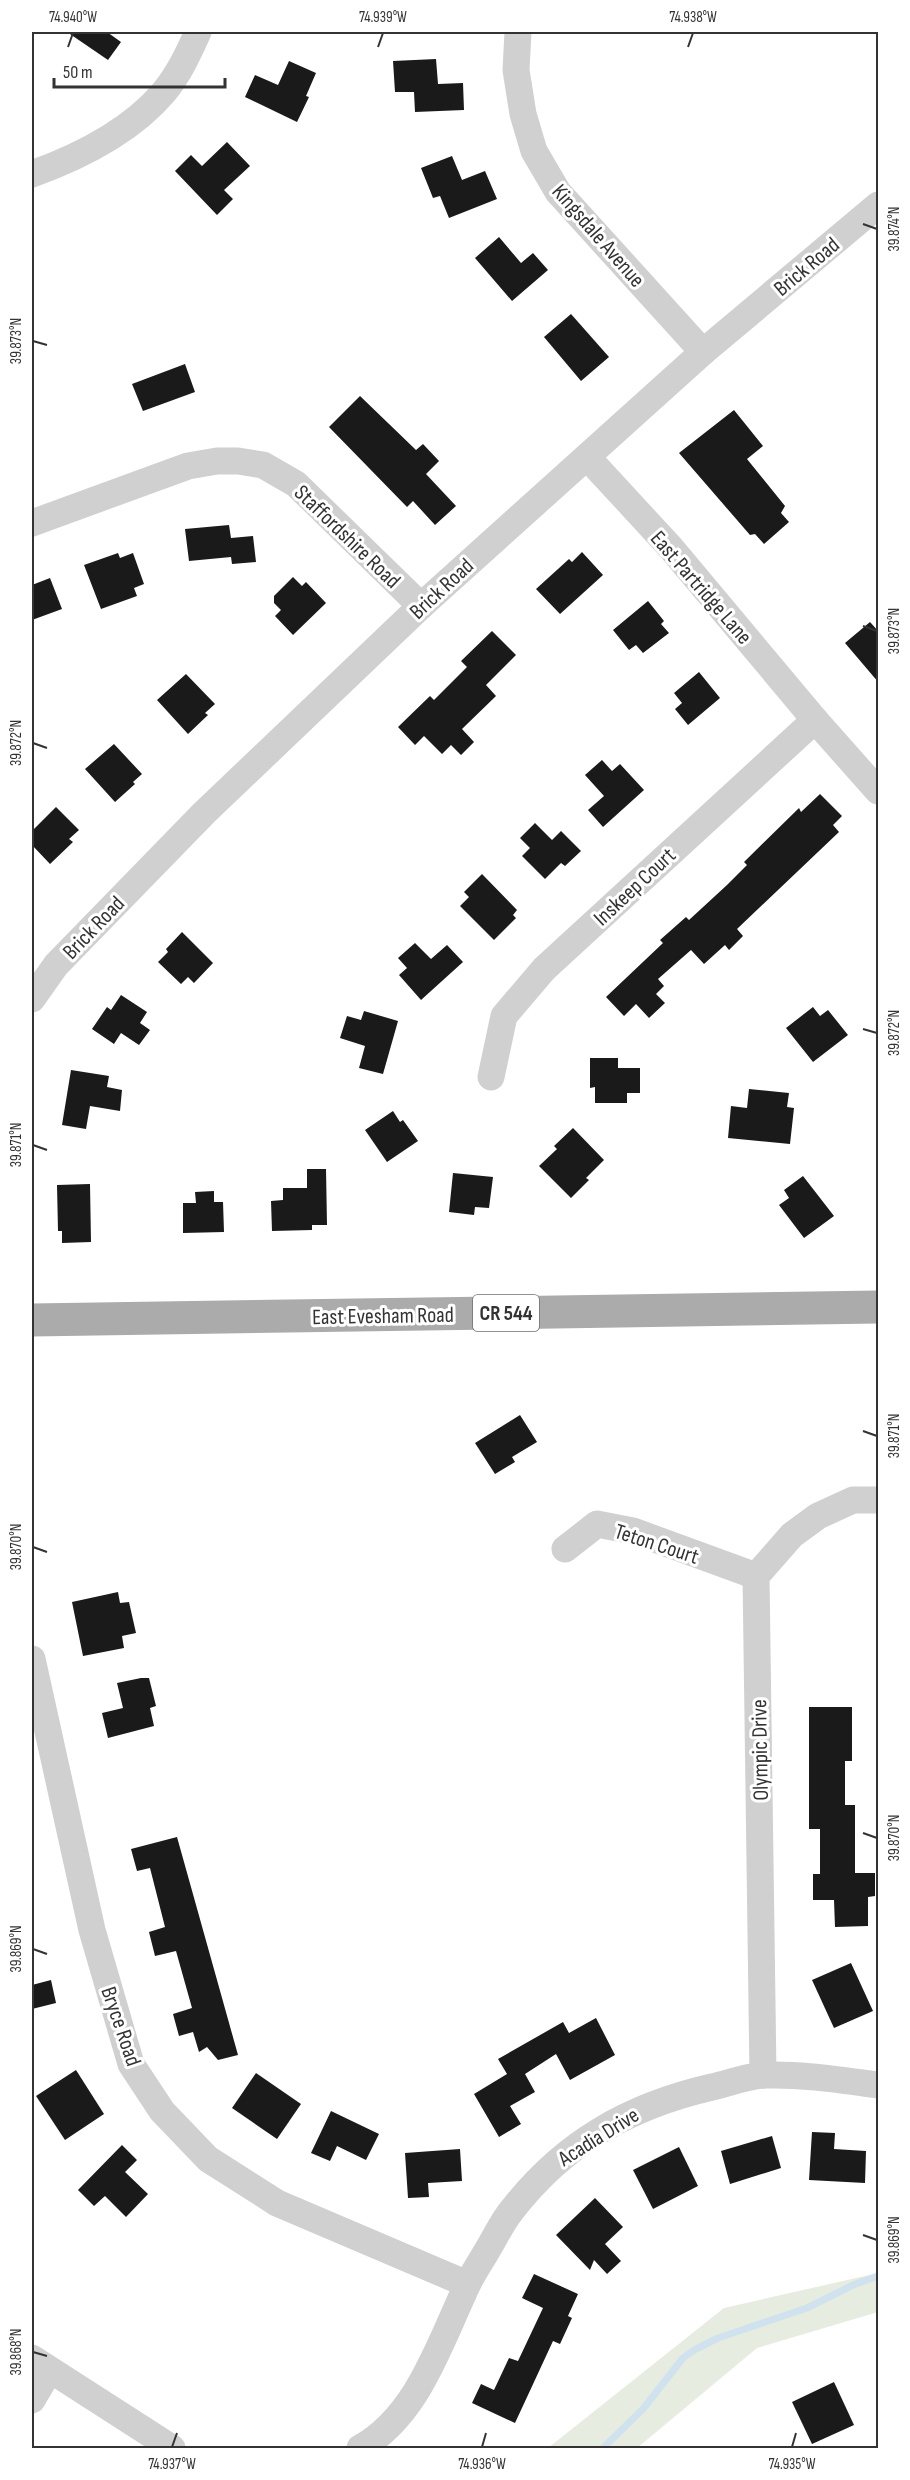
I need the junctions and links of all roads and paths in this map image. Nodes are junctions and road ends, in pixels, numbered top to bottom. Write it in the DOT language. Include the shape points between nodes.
graph roads {
  1 [pos="198,32"];
  2 [pos="518,32"];
  3 [pos="32,174"];
  4 [pos="879,206"];
  5 [pos="703,352"];
  6 [pos="587,457"];
  7 [pos="32,523"];
  8 [pos="421,606"];
  9 [pos="815,720"];
  10 [pos="879,791"];
  11 [pos="32,999"];
  12 [pos="491,1077"];
  13 [pos="879,1307"];
  14 [pos="32,1320"];
  15 [pos="879,1500"];
  16 [pos="565,1549"];
  17 [pos="756,1576"];
  18 [pos="32,1659"];
  19 [pos="763,2075"];
  20 [pos="879,2085"];
  21 [pos="467,2284"];
  22 [pos="40,2364"];
  23 [pos="32,2400"];
  24 [pos="172,2448"];
  25 [pos="360,2448"];
  1 -- 3 [label="street" via="165,91 141,116 91,147"];
  2 -- 5 [label="street, Kingsdale Avenue" via="516,70 534,151 558,192"];
  4 -- 5 [label="street, Brick Road"];
  5 -- 6 [label="street, Brick Road"];
  6 -- 8 [label="street, Brick Road"];
  6 -- 9 [label="street, East Partridge Lane" via="671,548"];
  7 -- 8 [label="street, Staffordshire Road" via="188,466 217,461 263,465 296,484"];
  8 -- 11 [label="street, Brick Road" via="204,813 56,965"];
  9 -- 10 [label="street, East Partridge Lane"];
  9 -- 12 [label="street, Inskeep Court" via="544,969 504,1016"];
  13 -- 14 [label="main road, East Evesham Road / CR 544"];
  15 -- 17 [label="street" via="853,1500 818,1516 792,1535"];
  16 -- 17 [label="street, Teton Court" via="597,1524 633,1531"];
  17 -- 19 [label="street, Olympic Drive"];
  18 -- 21 [label="street, Bryce Road" via="92,1930 131,2064 162,2111 208,2159 277,2203"];
  19 -- 20 [label="street, Acadia Drive"];
  19 -- 21 [label="street, Acadia Drive" via="654,2103 615,2120 581,2142 549,2166 510,2211"];
  21 -- 25 [label="street, Acadia Drive" via="419,2390 376,2440"];
  22 -- 23 [label="street"];
  22 -- 24 [label="street"];
}
